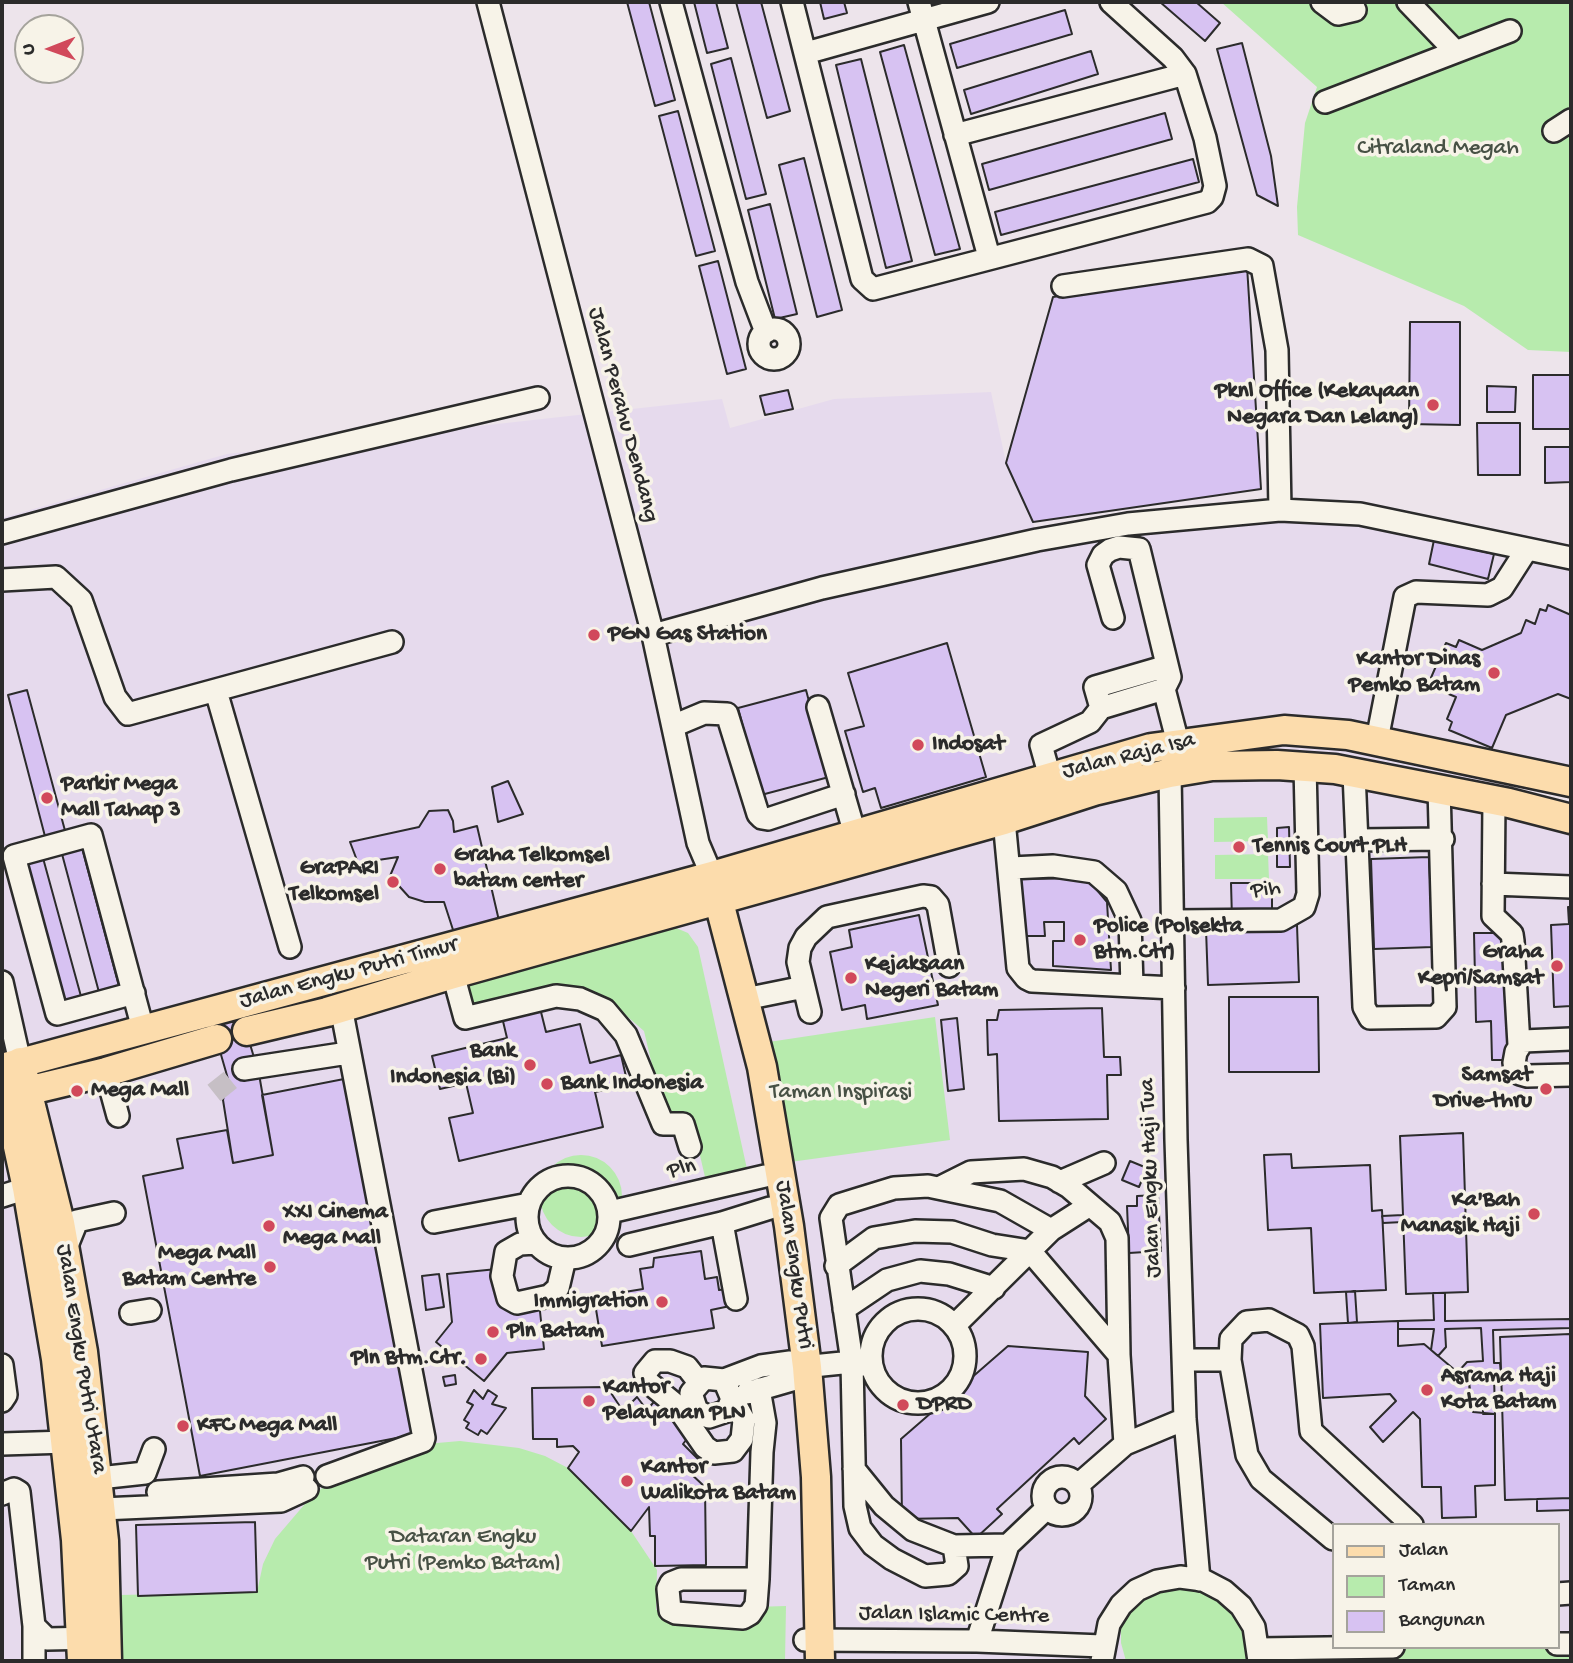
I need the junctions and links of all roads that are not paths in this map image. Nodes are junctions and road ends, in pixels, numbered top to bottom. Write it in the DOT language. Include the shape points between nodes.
graph roads {
  1 [pos="488,2"];
  2 [pos="671,2"];
  3 [pos="792,2"];
  4 [pos="988,2"];
  5 [pos="1111,2"];
  6 [pos="1322,2"];
  7 [pos="1408,2"];
  8 [pos="1355,10"];
  9 [pos="921,11"];
  10 [pos="1510,31"];
  11 [pos="1455,51"];
  12 [pos="806,52"];
  13 [pos="1185,74"];
  14 [pos="1325,102"];
  15 [pos="955,135"];
  16 [pos="989,257"];
  17 [pos="1063,286"];
  18 [pos="766,332"];
  19 [pos="538,398"];
  20 [pos="1280,510"];
  21 [pos="2,533"];
  22 [pos="1527,548"];
  23 [pos="1571,558"];
  24 [pos="2,580"];
  25 [pos="1114,618"];
  26 [pos="653,635"];
  27 [pos="392,642"];
  28 [pos="1167,666"];
  29 [pos="1164,689"];
  30 [pos="216,691"];
  31 [pos="818,707"];
  32 [pos="1101,708"];
  33 [pos="673,726"];
  34 [pos="1377,740"];
  35 [pos="1178,743"];
  36 [pos="1306,766"];
  37 [pos="1517,770"];
  38 [pos="1170,773"];
  39 [pos="1354,773"];
  40 [pos="1050,777"];
  41 [pos="1571,782"];
  42 [pos="1439,789"];
  43 [pos="844,794"];
  44 [pos="1501,801"];
  45 [pos="1571,819"];
  46 [pos="1004,820"];
  47 [pos="855,834"];
  48 [pos="1443,839"];
  49 [pos="1357,840"];
  50 [pos="1011,868"];
  51 [pos="1493,884"];
  52 [pos="1571,887"];
  53 [pos="707,890"];
  54 [pos="1174,921"];
  55 [pos="290,947"];
  56 [pos="949,967"];
  57 [pos="453,974"];
  58 [pos="2,982"];
  59 [pos="1132,986"];
  60 [pos="804,987"];
  61 [pos="1174,988"];
  62 [pos="134,993"];
  63 [pos="745,999"];
  64 [pos="341,1007"];
  65 [pos="810,1012"];
  66 [pos="143,1029"];
  67 [pos="247,1031"];
  68 [pos="217,1039"];
  69 [pos="1571,1039"];
  70 [pos="1519,1045"];
  71 [pos="348,1054"];
  72 [pos="244,1069"];
  73 [pos="106,1072"];
  74 [pos="1571,1075"];
  75 [pos="10,1081"];
  76 [pos="118,1116"];
  77 [pos="690,1147"];
  78 [pos="1104,1163"];
  79 [pos="765,1176"];
  80 [pos="1060,1182"];
  81 [pos="942,1187"];
  82 [pos="14,1192"];
  83 [pos="54,1198"];
  84 [pos="529,1204"];
  85 [pos="1090,1205"];
  86 [pos="770,1208"];
  87 [pos="610,1212"];
  88 [pos="434,1223"];
  89 [pos="722,1223"];
  90 [pos="1051,1230"];
  91 [pos="536,1243"];
  92 [pos="628,1245"];
  93 [pos="1030,1251"];
  94 [pos="65,1255"];
  95 [pos="565,1258"];
  96 [pos="836,1266"];
  97 [pos="994,1288"];
  98 [pos="736,1299"];
  99 [pos="844,1309"];
  100 [pos="954,1326"];
  101 [pos="1119,1355"];
  102 [pos="1184,1360"];
  103 [pos="1230,1360"];
  104 [pos="862,1364"];
  105 [pos="795,1369"];
  106 [pos="693,1374"];
  107 [pos="759,1389"];
  108 [pos="732,1400"];
  109 [pos="1185,1419"];
  110 [pos="67,1442"];
  111 [pos="1125,1444"];
  112 [pos="9,1445"];
  113 [pos="153,1449"];
  114 [pos="854,1469"];
  115 [pos="143,1474"];
  116 [pos="99,1478"];
  117 [pos="10,1493"];
  118 [pos="158,1499"];
  119 [pos="102,1509"];
  120 [pos="1410,1523"];
  121 [pos="1332,1538"];
  122 [pos="1008,1545"];
  123 [pos="954,1546"];
  124 [pos="758,1579"];
  125 [pos="1199,1580"];
  126 [pos="34,1626"];
  127 [pos="977,1641"];
  128 [pos="1360,1649"];
  129 [pos="94,1650"];
  130 [pos="812,1651"];
  131 [pos="1102,1653"];
  132 [pos="1259,1655"];
  133 [pos="34,1661"];
  1 -- 26 [label="street, Jalan Perahu Dendang"];
  2 -- 18 [label="street" via="747,282"];
  3 -- 12 [label="street"];
  4 -- 9 [label="street"];
  5 -- 13 [label="street"];
  6 -- 8 [label="street" via="1338,14"];
  7 -- 11 [label="street"];
  9 -- 12 [label="street"];
  9 -- 15 [label="street"];
  10 -- 11 [label="street"];
  11 -- 14 [label="street"];
  12 -- 16 [label="street" via="867,285 873,289"];
  13 -- 15 [label="street"];
  13 -- 16 [label="street" via="1214,186 1207,202"];
  15 -- 16 [label="street"];
  17 -- 20 [label="street" via="1248,259 1262,266 1277,350"];
  19 -- 21 [label="street" via="243,467"];
  20 -- 22 [label="street" via="1360,514"];
  20 -- 26 [label="street" via="1128,524 1037,540 822,588"];
  22 -- 23 [label="street"];
  22 -- 34 [label="street" via="1502,588 1488,595 1416,592 1405,597"];
  24 -- 30 [label="street" via="56,577 81,600 114,698 128,714"];
  25 -- 28 [label="street" via="1098,565 1110,550 1139,549"];
  26 -- 33 [label="street, Jalan Perahu Dendang"];
  27 -- 30 [label="street"];
  28 -- 29 [label="street" via="1170,677"];
  28 -- 32 [label="street" via="1095,687"];
  29 -- 32 [label="street"];
  29 -- 35 [label="street"];
  30 -- 55 [label="street"];
  31 -- 43 [label="street"];
  32 -- 40 [label="street" via="1090,722 1041,745"];
  33 -- 43 [label="street" via="704,713 727,714 762,818"];
  33 -- 53 [label="street, Jalan Perahu Dendang"];
  34 -- 35 [label="main road, Jalan Raja Isa" via="1284,730"];
  34 -- 37 [label="main road, Jalan Raja Isa"];
  35 -- 40 [label="main road, Jalan Raja Isa"];
  36 -- 38 [label="main road, Jalan Raja Isa" via="1212,766"];
  36 -- 39 [label="main road, Jalan Raja Isa"];
  36 -- 54 [label="street, Pih" via="1308,894 1304,906 1282,920"];
  37 -- 41 [label="main road, Jalan Raja Isa"];
  37 -- 44 [label="main road"];
  38 -- 46 [label="main road, Jalan Raja Isa"];
  38 -- 54 [label="street, Jalan Engku Haji Tua"];
  39 -- 42 [label="main road, Jalan Raja Isa"];
  39 -- 49 [label="street"];
  40 -- 47 [label="main road, Jalan Raja Isa"];
  42 -- 44 [label="main road, Jalan Raja Isa"];
  42 -- 48 [label="street"];
  43 -- 47 [label="street"];
  44 -- 45 [label="main road, Jalan Raja Isa"];
  44 -- 51 [label="street"];
  46 -- 50 [label="street"];
  46 -- 53 [label="main road, Jalan Raja Isa"];
  47 -- 53 [label="main road, Jalan Raja Isa"];
  48 -- 49 [label="street"];
  48 -- 49 [label="street" via="1446,1007 1436,1017 1370,1018 1364,1007"];
  50 -- 59 [label="street" via="1053,866 1094,872 1116,891 1130,921"];
  50 -- 59 [label="street" via="1018,968 1026,978"];
  51 -- 52 [label="street"];
  51 -- 70 [label="street" via="1493,916 1512,934"];
  53 -- 57 [label="main road, Jalan Engku Putri Timur"];
  53 -- 63 [label="main road, Jalan Engku Putri"];
  53 -- 66 [label="main road, Jalan Engku Putri Timur"];
  53 -- 79 [label="main road, Jalan Engku Putri"];
  54 -- 61 [label="street, Jalan Engku Haji Tua"];
  56 -- 60 [label="street" via="938,905 923,896 819,922 800,948"];
  57 -- 64 [label="main road, Jalan Engku Putri Timur"];
  57 -- 77 [label="street" via="465,1018 556,996 580,999 605,1010 626,1035 663,1124 684,1124"];
  58 -- 75 [label="street"];
  59 -- 61 [label="street"];
  60 -- 63 [label="street"];
  60 -- 65 [label="street"];
  61 -- 102 [label="street, Jalan Engku Haji Tua"];
  62 -- 62 [label="street" via="91,835 14,856 57,1014"];
  62 -- 66 [label="street"];
  63 -- 105 [label="main road, Jalan Engku Putri" via="762,1067 789,1226"];
  64 -- 67 [label="main road, Jalan Engku Putri Timur"];
  64 -- 71 [label="street"];
  66 -- 75 [label="main road, Jalan Engku Putri Timur"];
  68 -- 73 [label="main road"];
  69 -- 70 [label="street" via="1523,1041"];
  70 -- 74 [label="street" via="1514,1063 1520,1074"];
  71 -- 72 [label="street"];
  71 -- 118 [label="street" via="424,1438 327,1476 323,1469 307,1470 305,1483"];
  73 -- 75 [label="main road"];
  73 -- 76 [label="street"];
  75 -- 82 [label="main road, Jalan Engku Putri Utara"];
  75 -- 83 [label="main road, Jalan Engku Putri Utara"];
  78 -- 80 [label="street"];
  79 -- 86 [label="main road, Jalan Engku Putri"];
  79 -- 87 [label="street, Pln"];
  80 -- 81 [label="street" via="1038,1172 1010,1169 971,1172"];
  80 -- 85 [label="street"];
  81 -- 90 [label="street" via="1000,1201"];
  81 -- 96 [label="street" via="894,1188 839,1205 831,1218"];
  82 -- 110 [label="main road, Jalan Engku Putri Utara"];
  83 -- 94 [label="main road, Jalan Engku Putri Utara"];
  83 -- 94 [label="street" via="71,1209 113,1208 77,1221"];
  84 -- 87 [label="street" via="546,1182 573,1176 597,1188"];
  84 -- 88 [label="street"];
  84 -- 91 [label="street" via="529,1231"];
  85 -- 90 [label="street"];
  85 -- 101 [label="street" via="1110,1222 1117,1238"];
  86 -- 89 [label="street"];
  86 -- 105 [label="main road, Jalan Engku Putri"];
  87 -- 95 [label="street" via="609,1226 596,1249"];
  89 -- 92 [label="street"];
  89 -- 98 [label="street"];
  90 -- 93 [label="street"];
  91 -- 95 [label="street" via="545,1252"];
  91 -- 95 [label="street" via="520,1244 506,1252 502,1276 508,1298 517,1303 549,1296 558,1288"];
  93 -- 96 [label="street" via="952,1233 915,1231 874,1238"];
  93 -- 97 [label="street"];
  93 -- 101 [label="street"];
  94 -- 116 [label="main road, Jalan Engku Putri Utara"];
  96 -- 99 [label="street"];
  97 -- 99 [label="street" via="949,1274 920,1271 887,1280"];
  97 -- 100 [label="street"];
  99 -- 104 [label="street"];
  100 -- 104 [label="street" via="928,1310 897,1314 884,1323"];
  100 -- 104 [label="street" via="962,1340 963,1370 957,1383 933,1401 903,1401 889,1394"];
  101 -- 111 [label="street"];
  102 -- 103 [label="street"];
  102 -- 109 [label="street, Jalan Engku Haji Tua"];
  103 -- 120 [label="street" via="1231,1339 1247,1322 1269,1320 1298,1335 1311,1431"];
  103 -- 121 [label="street" via="1247,1455 1261,1479"];
  104 -- 105 [label="street"];
  104 -- 114 [label="street"];
  105 -- 107 [label="street"];
  105 -- 108 [label="street" via="761,1366"];
  105 -- 130 [label="main road, Jalan Engku Putri" via="816,1477"];
  106 -- 108 [label="street" via="710,1376"];
  106 -- 108 [label="street" via="691,1393 697,1412 715,1417"];
  106 -- 108 [label="street" via="670,1361 655,1361 644,1377 683,1412 708,1451 722,1455 738,1447 744,1420"];
  107 -- 108 [label="street"];
  107 -- 124 [label="street" via="765,1423"];
  109 -- 111 [label="street"];
  109 -- 125 [label="street, Jalan Engku Haji Tua"];
  110 -- 112 [label="street"];
  110 -- 129 [label="main road, Jalan Engku Putri Utara"];
  111 -- 122 [label="street" via="1078,1485 1080,1503 1073,1512 1061,1515 1047,1508"];
  113 -- 115 [label="street" via="150,1466"];
  114 -- 123 [label="street" via="912,1530"];
  114 -- 123 [label="street" via="860,1528 873,1545 925,1576 936,1577 957,1566"];
  115 -- 116 [label="street"];
  115 -- 118 [label="street"];
  116 -- 119 [label="main road, Jalan Engku Putri Utara"];
  117 -- 126 [label="street"];
  118 -- 119 [label="street"];
  119 -- 129 [label="main road, Jalan Engku Putri Utara"];
  122 -- 123 [label="street"];
  122 -- 127 [label="street"];
  125 -- 131 [label="street" via="1180,1577 1137,1590 1109,1624"];
  125 -- 132 [label="street" via="1224,1591 1241,1606 1254,1626"];
  126 -- 129 [label="street" via="47,1639"];
  126 -- 133 [label="street"];
  127 -- 130 [label="street, Jalan Islamic Centre"];
  127 -- 131 [label="street, Jalan Islamic Centre"];
  128 -- 132 [label="street"];
}
